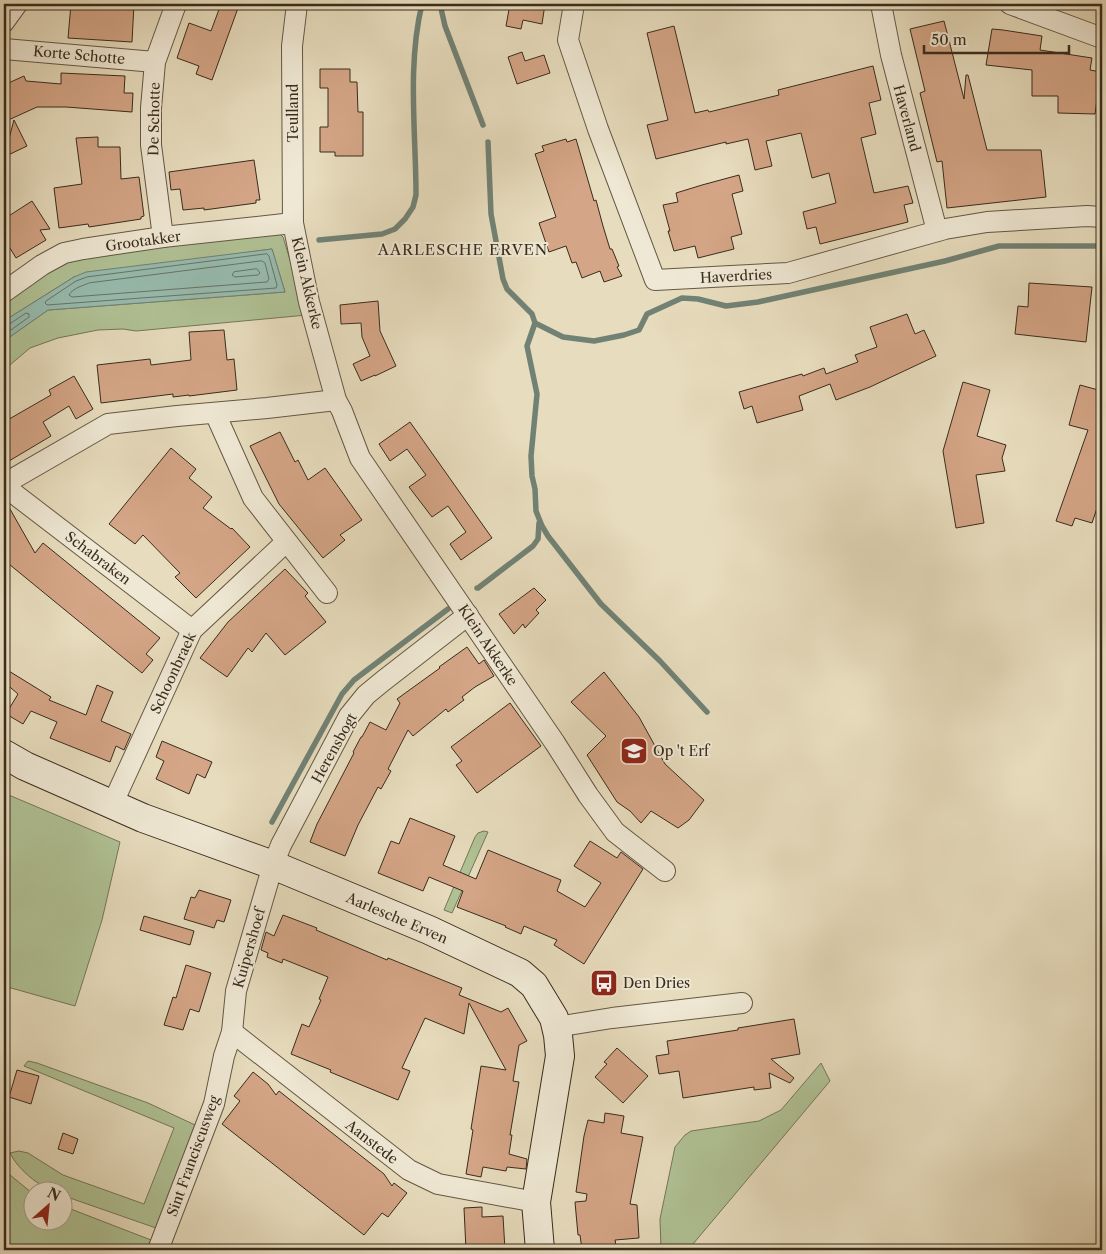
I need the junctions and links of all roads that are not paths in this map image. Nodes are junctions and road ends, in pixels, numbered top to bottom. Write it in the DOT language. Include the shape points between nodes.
graph roads {
  1 [pos="17,4"];
  2 [pos="176,4"];
  3 [pos="297,4"];
  4 [pos="574,4"];
  5 [pos="881,4"];
  6 [pos="1010,4"];
  7 [pos="4,22"];
  8 [pos="1102,38"];
  9 [pos="4,49"];
  10 [pos="155,62"];
  11 [pos="1102,217"];
  12 [pos="294,223"];
  13 [pos="937,231"];
  14 [pos="163,237"];
  15 [pos="4,292"];
  16 [pos="336,400"];
  17 [pos="214,413"];
  18 [pos="4,485"];
  19 [pos="286,542"];
  20 [pos="327,594"];
  21 [pos="468,615"];
  22 [pos="192,630"];
  23 [pos="4,754"];
  24 [pos="112,804"];
  25 [pos="273,865"];
  26 [pos="665,871"];
  27 [pos="742,1003"];
  28 [pos="556,1026"];
  29 [pos="232,1032"];
  30 [pos="536,1202"];
  31 [pos="158,1250"];
  32 [pos="540,1250"];
  1 -- 7 [label="street"];
  2 -- 10 [label="street, De Schotte"];
  3 -- 12 [label="street, Teulland" via="292,46"];
  4 -- 13 [label="street, Haverdries" via="568,40 655,280 788,273"];
  5 -- 13 [label="street, Haverland" via="891,55"];
  6 -- 8 [label="street"];
  9 -- 10 [label="street, Korte Schotte"];
  10 -- 14 [label="street, De Schotte" via="151,145"];
  11 -- 13 [label="street, Haverdries" via="987,222"];
  12 -- 14 [label="street, Grootakker"];
  12 -- 16 [label="street, Klein Akkerke" via="309,302"];
  14 -- 15 [label="street, Grootakker" via="64,253"];
  16 -- 17 [label="street"];
  16 -- 21 [label="street, Klein Akkerke" via="360,458"];
  17 -- 18 [label="street" via="108,424"];
  17 -- 19 [label="street" via="253,498"];
  18 -- 22 [label="street, Schabraken"];
  19 -- 20 [label="street"];
  19 -- 22 [label="street, Schoonbraek"];
  21 -- 25 [label="street, Herensbogt" via="383,680 349,716"];
  21 -- 26 [label="street, Klein Akkerke" via="615,832"];
  22 -- 24 [label="street, Schoonbraek"];
  23 -- 24 [label="street, Aarlesche Erven"];
  24 -- 25 [label="street, Aarlesche Erven"];
  25 -- 28 [label="street, Aarlesche Erven" via="429,930 520,973 534,985"];
  25 -- 29 [label="street, Kuipershoef" via="236,991"];
  27 -- 28 [label="street"];
  28 -- 30 [label="street, Aarlesche Erven" via="560,1056"];
  29 -- 30 [label="street, Aanstede" via="409,1170 438,1184"];
  29 -- 31 [label="street, Sint Franciscusweg" via="214,1104"];
  30 -- 32 [label="street, Aarlesche Erven"];
}
